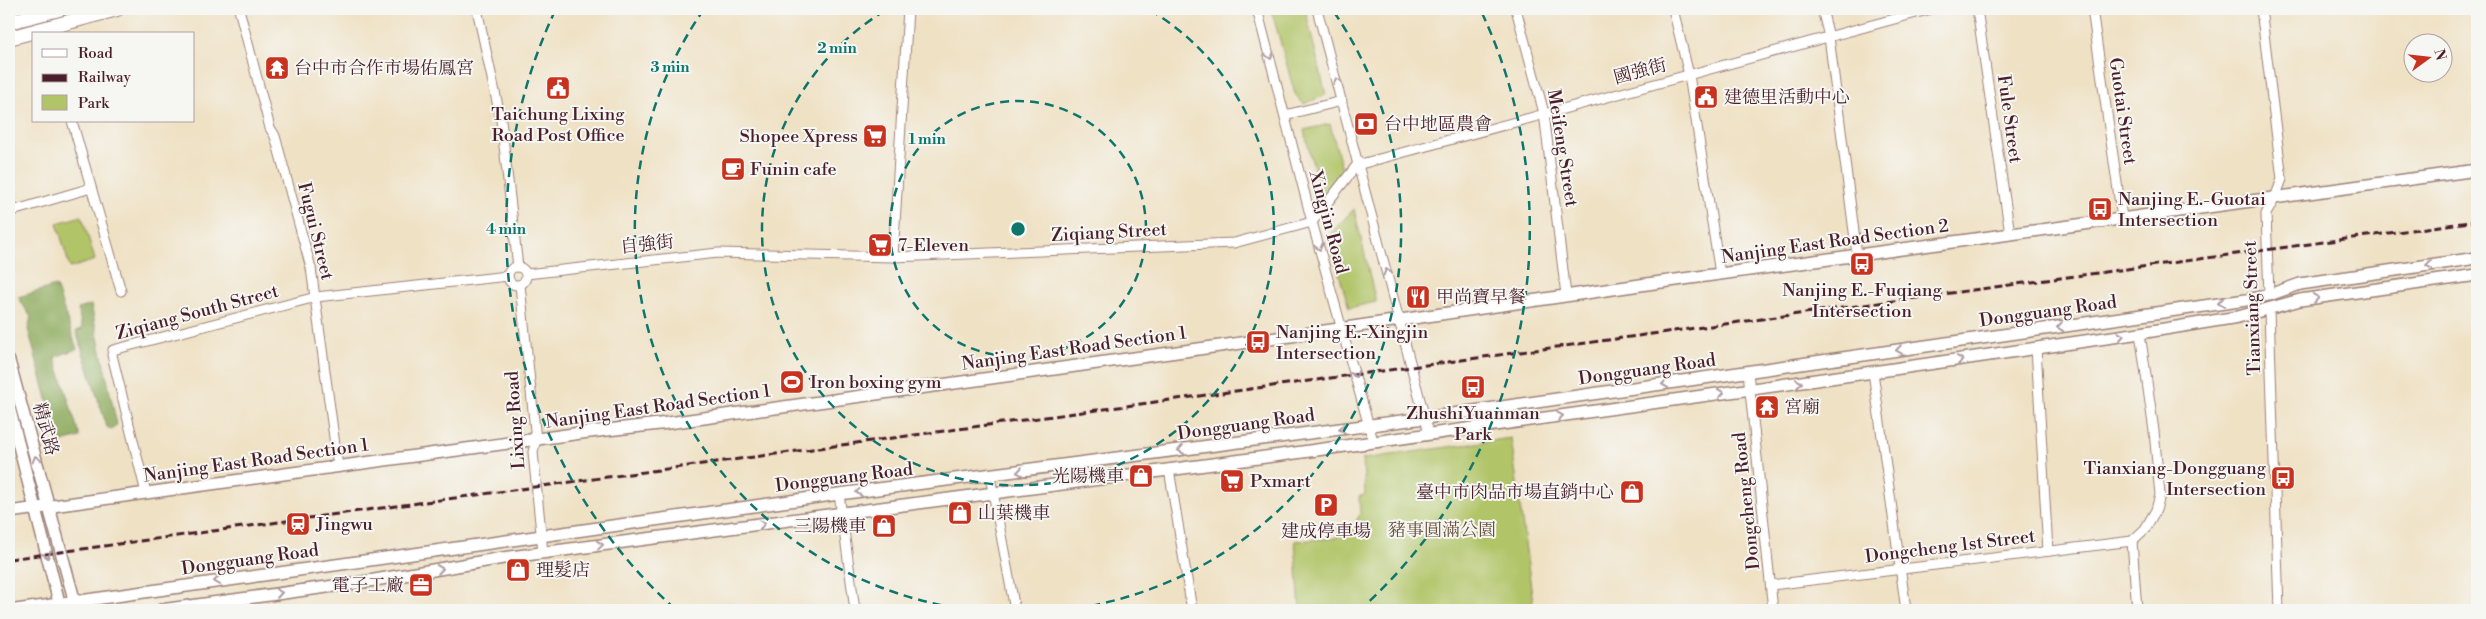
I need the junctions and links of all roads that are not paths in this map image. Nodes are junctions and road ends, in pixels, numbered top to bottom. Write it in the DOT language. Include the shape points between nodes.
graph roads {
  1 [pos="59,9"];
  2 [pos="116,9"];
  3 [pos="239,9"];
  4 [pos="477,9"];
  5 [pos="908,9"];
  6 [pos="1258,9"];
  7 [pos="1317,9"];
  8 [pos="1516,9"];
  9 [pos="1673,9"];
  10 [pos="1822,9"];
  11 [pos="1931,9"];
  12 [pos="1977,9"];
  13 [pos="2092,9"];
  14 [pos="2261,9"];
  15 [pos="9,22"];
  16 [pos="46,31"];
  17 [pos="32,34"];
  18 [pos="1829,37"];
  19 [pos="9,38"];
  20 [pos="1689,74"];
  21 [pos="1342,100"];
  22 [pos="1544,113"];
  23 [pos="1285,115"];
  24 [pos="72,122"];
  25 [pos="1357,165"];
  26 [pos="2477,170"];
  27 [pos="91,188"];
  28 [pos="2275,198"];
  29 [pos="9,212"];
  30 [pos="2122,218"];
  31 [pos="1312,222"];
  32 [pos="2010,234"];
  33 [pos="1857,255"];
  34 [pos="893,257"];
  35 [pos="2477,258"];
  36 [pos="518,267"];
  37 [pos="526,274"];
  38 [pos="1720,274"];
  39 [pos="2477,275"];
  40 [pos="508,276"];
  41 [pos="520,285"];
  42 [pos="121,291"];
  43 [pos="1566,295"];
  44 [pos="2269,295"];
  45 [pos="316,297"];
  46 [pos="2269,310"];
  47 [pos="1400,319"];
  48 [pos="1341,327"];
  49 [pos="2140,333"];
  50 [pos="2036,348"];
  51 [pos="9,361"];
  52 [pos="1748,372"];
  53 [pos="1873,372"];
  54 [pos="1751,389"];
  55 [pos="9,407"];
  56 [pos="1425,418"];
  57 [pos="1369,425"];
  58 [pos="1429,434"];
  59 [pos="536,440"];
  60 [pos="1373,441"];
  61 [pos="338,466"];
  62 [pos="1169,469"];
  63 [pos="990,476"];
  64 [pos="992,492"];
  65 [pos="146,493"];
  66 [pos="839,494"];
  67 [pos="49,506"];
  68 [pos="36,508"];
  69 [pos="9,512"];
  70 [pos="842,514"];
  71 [pos="541,536"];
  72 [pos="2132,541"];
  73 [pos="2048,551"];
  74 [pos="543,553"];
  75 [pos="1900,569"];
  76 [pos="1771,585"];
  77 [pos="76,606"];
  78 [pos="60,607"];
  79 [pos="16,610"];
  80 [pos="162,610"];
  81 [pos="855,610"];
  82 [pos="1015,610"];
  83 [pos="1192,610"];
  84 [pos="1773,610"];
  85 [pos="1906,610"];
  86 [pos="2137,610"];
  87 [pos="2278,610"];
  1 -- 15 [label="main road"];
  2 -- 16 [label="main road"];
  3 -- 45 [label="street, Fugui Street" via="311,268"];
  4 -- 36 [label="street" via="501,120"];
  5 -- 34 [label="street"];
  6 -- 23 [label="street, Xingjin Road, one-way"];
  21 -- 7 [label="street, one-way"];
  8 -- 22 [label="street, Meifeng Street"];
  9 -- 20 [label="street"];
  10 -- 18 [label="street"];
  11 -- 18 [label="street, 國強街"];
  12 -- 32 [label="street, Fule Street"];
  13 -- 30 [label="street, Guotai Street"];
  14 -- 28 [label="street, Tianxiang Street" via="2282,179"];
  17 -- 19 [label="main road"];
  18 -- 20 [label="street, 國強街"];
  18 -- 33 [label="street"];
  20 -- 22 [label="street, 國強街"];
  20 -- 38 [label="street"];
  21 -- 23 [label="street"];
  21 -- 25 [label="street"];
  22 -- 25 [label="street, 國強街"];
  22 -- 43 [label="street, Meifeng Street"];
  23 -- 31 [label="street, Xingjin Road"];
  24 -- 27 [label="street"];
  25 -- 31 [label="street"];
  47 -- 25 [label="street, one-way"];
  26 -- 28 [label="street, Nanjing East Road Section 2"];
  27 -- 29 [label="street"];
  27 -- 42 [label="street"];
  28 -- 30 [label="street, Nanjing East Road Section 2"];
  28 -- 44 [label="street, Tianxiang Street" via="2266,214"];
  30 -- 32 [label="street, Nanjing East Road Section 2"];
  31 -- 34 [label="street, Ziqiang Street" via="1234,243"];
  31 -- 48 [label="street, Xingjin Road, one-way"];
  32 -- 33 [label="street, Nanjing East Road Section 2"];
  33 -- 38 [label="street, Nanjing East Road Section 2"];
  34 -- 37 [label="street, Ziqiang Street" via="718,253"];
  35 -- 44 [label="street, Dongguang Road, one-way" via="2300,284"];
  36 -- 37 [label="street"];
  36 -- 40 [label="street" via="511,269"];
  37 -- 41 [label="street"];
  38 -- 43 [label="street, Nanjing East Road Section 2"];
  46 -- 39 [label="street, Dongguang Road, one-way" via="2300,300"];
  40 -- 41 [label="street" via="510,282"];
  40 -- 45 [label="street"];
  41 -- 59 [label="street, Lixing Road"];
  43 -- 47 [label="street, Nanjing East Road Section 2"];
  44 -- 46 [label="street, Tianxiang Street"];
  44 -- 52 [label="street, Dongguang Road, one-way"];
  45 -- 61 [label="street, Fugui Street"];
  45 -- 65 [label="street, Ziqiang South Street" via="112,351"];
  46 -- 49 [label="street, Dongguang Road"];
  46 -- 87 [label="street, Tianxiang Street"];
  47 -- 48 [label="street, Nanjing East Road Section 1"];
  47 -- 56 [label="street"];
  48 -- 57 [label="street, Xingjin Road, one-way"];
  48 -- 59 [label="street, Nanjing East Road Section 1" via="1270,340"];
  50 -- 49 [label="street, Dongguang Road, one-way"];
  49 -- 72 [label="street" via="2160,495 2145,529"];
  53 -- 50 [label="street, Dongguang Road, one-way"];
  50 -- 73 [label="street"];
  67 -- 51 [label="street, 精武路, one-way"];
  52 -- 54 [label="street, Dongcheng Road"];
  52 -- 56 [label="street, Dongguang Road, one-way"];
  54 -- 53 [label="street, Dongguang Road, one-way"];
  53 -- 75 [label="street"];
  58 -- 54 [label="street, Dongguang Road, one-way"];
  54 -- 76 [label="street, Dongcheng Road"];
  55 -- 68 [label="street, 精武路"];
  56 -- 57 [label="street, Dongguang Road"];
  56 -- 58 [label="street"];
  57 -- 60 [label="street, Xingjin Road"];
  57 -- 63 [label="street, Dongguang Road, one-way"];
  58 -- 60 [label="street, Dongguang Road"];
  59 -- 61 [label="street, Nanjing East Road Section 1"];
  59 -- 71 [label="street, Lixing Road" via="533,452"];
  60 -- 62 [label="street, Dongguang Road"];
  61 -- 65 [label="street, Nanjing East Road Section 1"];
  62 -- 64 [label="street, Dongguang Road"];
  62 -- 83 [label="street"];
  63 -- 64 [label="street"];
  63 -- 66 [label="street, Dongguang Road, one-way"];
  64 -- 70 [label="street, Dongguang Road"];
  64 -- 82 [label="street"];
  65 -- 67 [label="street, Nanjing East Road Section 1"];
  66 -- 70 [label="street"];
  66 -- 71 [label="street, Dongguang Road"];
  67 -- 68 [label="street, Nanjing East Road Section 1"];
  67 -- 77 [label="street, 精武路"];
  68 -- 69 [label="street, Nanjing East Road Section 1"];
  68 -- 78 [label="street, 精武路, one-way"];
  74 -- 70 [label="street, Dongguang Road, one-way"];
  70 -- 81 [label="street"];
  71 -- 74 [label="street, Lixing Road"];
  71 -- 77 [label="street, Dongguang Road, one-way"];
  72 -- 73 [label="street, Dongcheng 1st Street"];
  72 -- 86 [label="street"];
  73 -- 75 [label="street, Dongcheng 1st Street"];
  80 -- 74 [label="street, Dongguang Road, one-way"];
  75 -- 76 [label="street, Dongcheng 1st Street"];
  75 -- 85 [label="street"];
  76 -- 84 [label="street, Dongcheng Road"];
  77 -- 78 [label="street, Dongguang Road"];
  78 -- 79 [label="street, Dongguang Road"];
}
